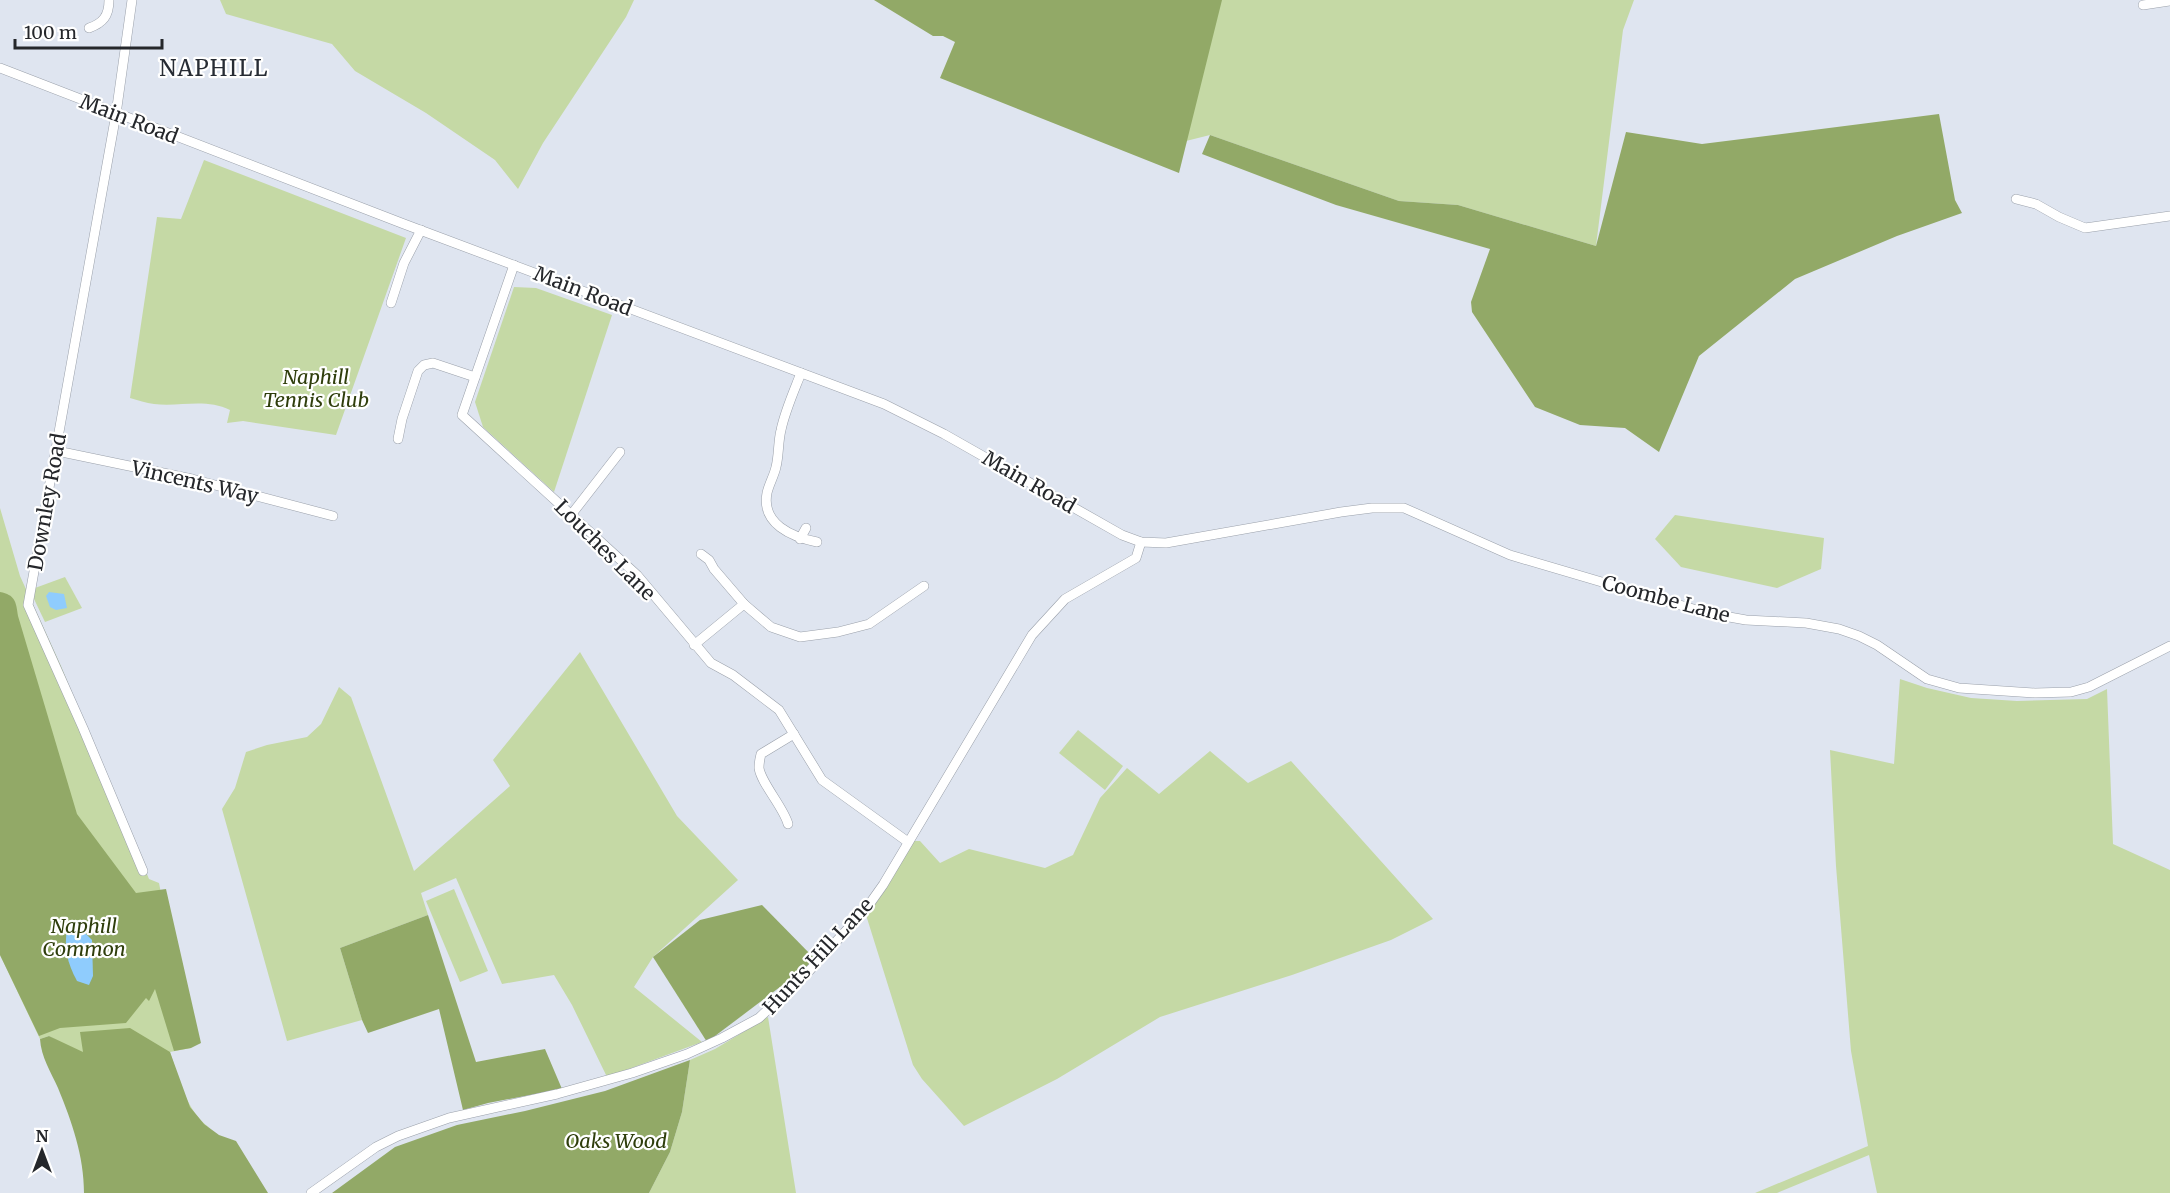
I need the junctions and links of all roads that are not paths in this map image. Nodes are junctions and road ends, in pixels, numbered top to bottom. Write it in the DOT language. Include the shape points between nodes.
graph roads {
  1 [pos="109,0"];
  2 [pos="132,0"];
  3 [pos="2170,1"];
  4 [pos="2143,5"];
  5 [pos="89,28"];
  6 [pos="0,68"];
  7 [pos="116,114"];
  8 [pos="2016,199"];
  9 [pos="2170,216"];
  10 [pos="421,230"];
  11 [pos="514,265"];
  12 [pos="391,303"];
  13 [pos="801,372"];
  14 [pos="475,377"];
  15 [pos="398,440"];
  16 [pos="57,451"];
  17 [pos="620,452"];
  18 [pos="571,515"];
  19 [pos="333,516"];
  20 [pos="806,528"];
  21 [pos="800,539"];
  22 [pos="817,542"];
  23 [pos="1141,542"];
  24 [pos="1152,543"];
  25 [pos="701,554"];
  26 [pos="924,586"];
  27 [pos="744,604"];
  28 [pos="694,645"];
  29 [pos="2170,646"];
  30 [pos="794,734"];
  31 [pos="788,824"];
  32 [pos="908,842"];
  33 [pos="143,871"];
  34 [pos="311,1193"];
  1 -- 5 [label="street" via="106,17"];
  2 -- 7 [label="street, Downley Road"];
  3 -- 4 [label="street"];
  6 -- 7 [label="street, Main Road"];
  7 -- 10 [label="street, Main Road"];
  7 -- 16 [label="street, Downley Road"];
  8 -- 9 [label="street" via="2036,204 2085,228"];
  10 -- 11 [label="street, Main Road"];
  10 -- 12 [label="street" via="404,263"];
  11 -- 13 [label="street, Main Road"];
  11 -- 14 [label="street, Louches Lane"];
  13 -- 21 [label="street" via="780,431 776,469 765,506 780,528"];
  13 -- 23 [label="street, Main Road" via="884,404"];
  14 -- 15 [label="street" via="433,363 424,365 418,371"];
  14 -- 18 [label="street, Louches Lane" via="462,415"];
  16 -- 19 [label="street, Vincents Way" via="192,479"];
  16 -- 33 [label="street, Downley Road" via="28,605"];
  17 -- 18 [label="street"];
  18 -- 28 [label="street, Louches Lane" via="637,575"];
  20 -- 21 [label="street"];
  21 -- 22 [label="street"];
  23 -- 24 [label="street, Main Road"];
  23 -- 32 [label="street, Hunts Hill Lane" via="1136,558 1065,599 1032,635"];
  24 -- 29 [label="street, Coombe Lane" via="1351,510 1404,508 1510,555 1707,613 1839,629 1877,645 1927,679 1959,688 2071,692 2089,687"];
  25 -- 27 [label="street"];
  26 -- 27 [label="street" via="869,624 800,637 771,627"];
  27 -- 28 [label="street"];
  28 -- 30 [label="street, Louches Lane" via="711,663 779,710"];
  30 -- 31 [label="street" via="761,754 759,770"];
  30 -- 32 [label="street, Louches Lane" via="822,780"];
  32 -- 34 [label="street, Hunts Hill Lane" via="866,909 759,1018 687,1054 632,1073 449,1118 398,1136"];
}
